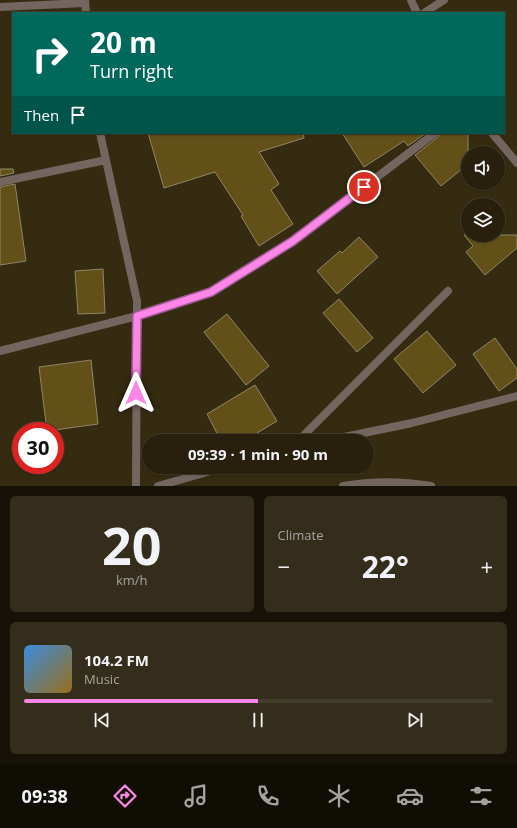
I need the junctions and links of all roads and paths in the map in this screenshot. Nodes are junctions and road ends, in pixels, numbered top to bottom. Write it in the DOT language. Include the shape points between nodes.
graph roads {
  1 [pos="411,0"];
  2 [pos="444,0"];
  3 [pos="85,1"];
  4 [pos="0,7"];
  5 [pos="86,12"];
  6 [pos="417,12"];
  7 [pos="426,12"];
  8 [pos="100,134"];
  9 [pos="434,134"];
  10 [pos="493,134"];
  11 [pos="106,160"];
  12 [pos="517,163"];
  13 [pos="0,182"];
  14 [pos="448,291"];
  15 [pos="137,316"];
  16 [pos="0,351"];
  17 [pos="517,396"];
  18 [pos="305,434"];
  19 [pos="359,434"];
  20 [pos="200,474"];
  21 [pos="136,486"];
  22 [pos="158,486"];
  23 [pos="343,486"];
  24 [pos="431,486"];
  1 -- 6 [label="street"];
  2 -- 7 [label="street"];
  3 -- 4 [label="street"];
  3 -- 5 [label="street"];
  8 -- 11 [label="street"];
  9 -- 15 [label="street" via="293,241 211,292"];
  10 -- 12 [label="street"];
  11 -- 13 [label="street"];
  11 -- 15 [label="street" via="137,301"];
  14 -- 18 [label="street"];
  15 -- 16 [label="street"];
  15 -- 21 [label="street"];
  17 -- 19 [label="street"];
  20 -- 22 [label="street"];
  23 -- 24 [label="street" via="359,483"];
}
